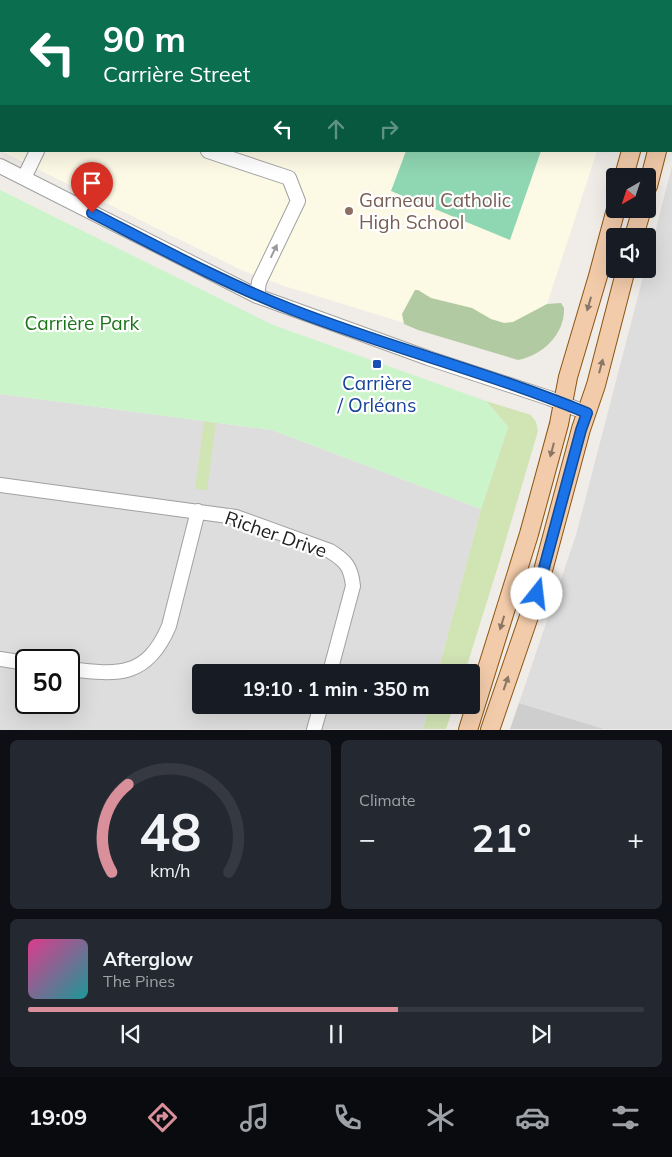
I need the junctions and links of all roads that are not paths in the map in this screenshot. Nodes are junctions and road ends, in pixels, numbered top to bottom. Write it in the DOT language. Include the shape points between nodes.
graph roads {
  1 [pos="37,152"];
  2 [pos="211,152"];
  3 [pos="631,152"];
  4 [pos="656,152"];
  5 [pos="0,166"];
  6 [pos="626,168"];
  7 [pos="652,168"];
  8 [pos="24,178"];
  9 [pos="614,218"];
  10 [pos="624,278"];
  11 [pos="257,296"];
  12 [pos="562,403"];
  13 [pos="587,413"];
  14 [pos="0,486"];
  15 [pos="198,511"];
  16 [pos="0,660"];
  17 [pos="15,662"];
  18 [pos="332,664"];
  19 [pos="80,670"];
  20 [pos="318,714"];
  21 [pos="314,730"];
  22 [pos="468,730"];
  23 [pos="490,730"];
  1 -- 8 [label="street"];
  11 -- 2 [label="street, one-way" via="259,282 298,201 290,178"];
  3 -- 6 [label="main road"];
  4 -- 7 [label="main road"];
  5 -- 8 [label="street"];
  8 -- 11 [label="street"];
  9 -- 12 [label="main road, one-way"];
  13 -- 10 [label="main road, one-way"];
  11 -- 12 [label="street"];
  12 -- 13 [label="street"];
  12 -- 22 [label="main road, one-way" via="529,534"];
  23 -- 13 [label="main road, one-way" via="537,594"];
  14 -- 15 [label="street, Richer Drive"];
  15 -- 18 [label="street, Richer Drive" via="249,520 343,559 351,572 353,586"];
  15 -- 19 [label="street" via="162,643 151,657 122,672"];
  16 -- 17 [label="street"];
  20 -- 21 [label="street"];
}
